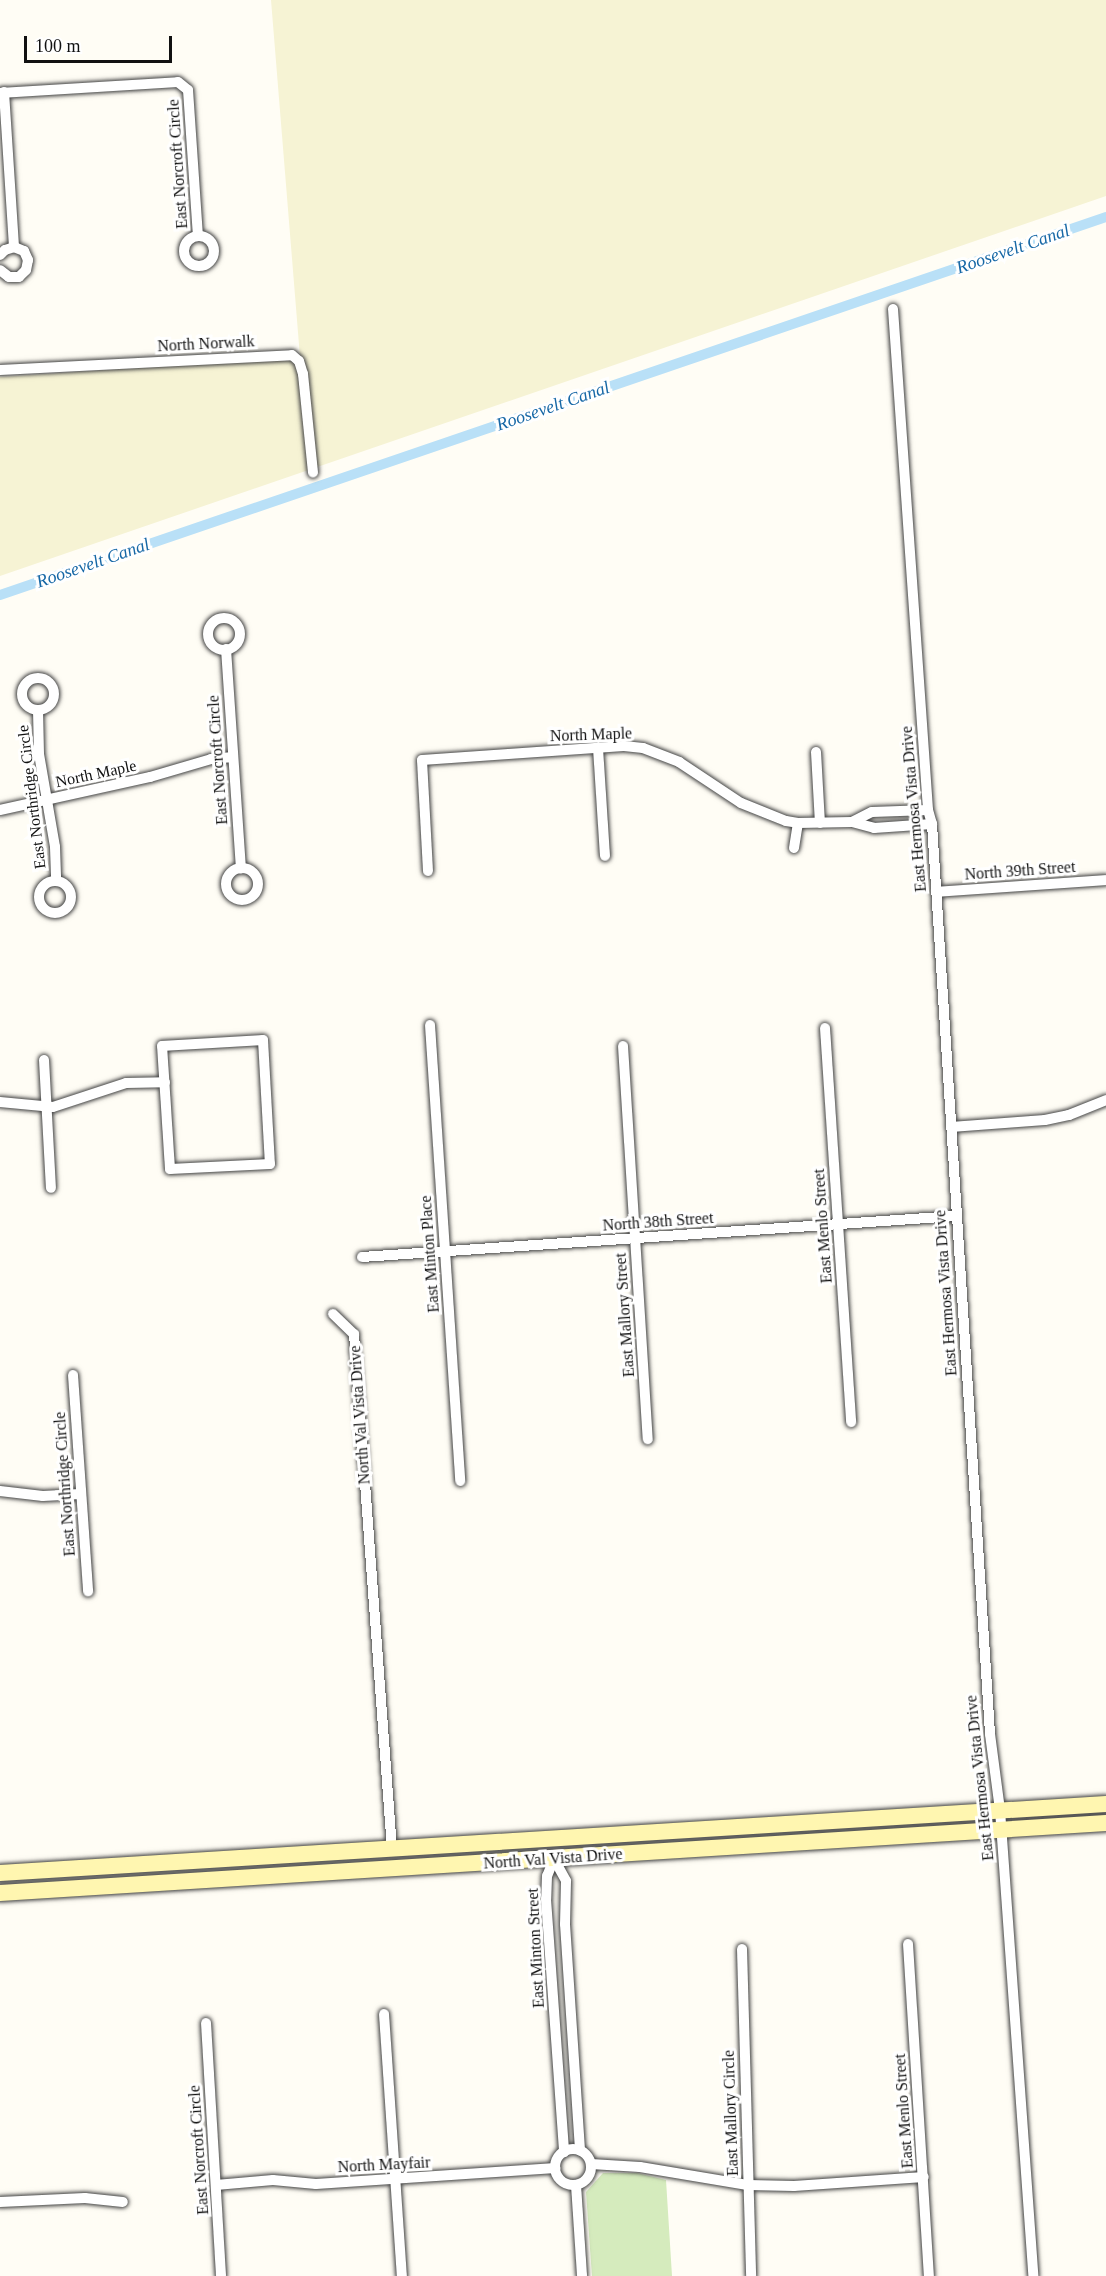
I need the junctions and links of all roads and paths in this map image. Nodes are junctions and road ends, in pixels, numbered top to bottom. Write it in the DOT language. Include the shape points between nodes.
graph roads {
  1 [pos="2,93"];
  2 [pos="198,236"];
  3 [pos="14,247"];
  4 [pos="0,255"];
  5 [pos="0,270"];
  6 [pos="893,309"];
  7 [pos="0,370"];
  8 [pos="313,472"];
  9 [pos="226,650"];
  10 [pos="38,710"];
  11 [pos="598,748"];
  12 [pos="816,752"];
  13 [pos="233,757"];
  14 [pos="47,800"];
  15 [pos="0,810"];
  16 [pos="928,810"];
  17 [pos="852,822"];
  18 [pos="798,823"];
  19 [pos="820,823"];
  20 [pos="932,824"];
  21 [pos="794,848"];
  22 [pos="605,856"];
  23 [pos="241,867"];
  24 [pos="428,871"];
  25 [pos="1106,880"];
  26 [pos="56,881"];
  27 [pos="936,892"];
  28 [pos="430,1024"];
  29 [pos="825,1028"];
  30 [pos="623,1046"];
  31 [pos="44,1060"];
  32 [pos="165,1082"];
  33 [pos="1106,1100"];
  34 [pos="0,1102"];
  35 [pos="47,1106"];
  36 [pos="951,1127"];
  37 [pos="51,1188"];
  38 [pos="956,1216"];
  39 [pos="838,1225"];
  40 [pos="635,1239"];
  41 [pos="445,1252"];
  42 [pos="362,1257"];
  43 [pos="333,1314"];
  44 [pos="73,1375"];
  45 [pos="851,1422"];
  46 [pos="648,1439"];
  47 [pos="460,1481"];
  48 [pos="0,1491"];
  49 [pos="80,1494"];
  50 [pos="88,1591"];
  51 [pos="1106,1804"];
  52 [pos="1000,1810"];
  53 [pos="1106,1824"];
  54 [pos="691,1830"];
  55 [pos="1001,1830"];
  56 [pos="664,1831"];
  57 [pos="612,1835"];
  58 [pos="553,1839"];
  59 [pos="524,1841"];
  60 [pos="392,1849"];
  61 [pos="692,1850"];
  62 [pos="359,1851"];
  63 [pos="665,1852"];
  64 [pos="613,1855"];
  65 [pos="554,1859"];
  66 [pos="525,1861"];
  67 [pos="170,1862"];
  68 [pos="393,1869"];
  69 [pos="34,1870"];
  70 [pos="361,1871"];
  71 [pos="0,1873"];
  72 [pos="171,1883"];
  73 [pos="36,1891"];
  74 [pos="0,1893"];
  75 [pos="908,1944"];
  76 [pos="742,1949"];
  77 [pos="384,2014"];
  78 [pos="206,2023"];
  79 [pos="580,2151"];
  80 [pos="564,2152"];
  81 [pos="591,2164"];
  82 [pos="555,2168"];
  83 [pos="924,2177"];
  84 [pos="396,2180"];
  85 [pos="216,2185"];
  86 [pos="576,2185"];
  87 [pos="748,2185"];
  88 [pos="0,2202"];
  89 [pos="123,2202"];
  90 [pos="221,2276"];
  91 [pos="402,2276"];
  92 [pos="582,2276"];
  93 [pos="751,2276"];
  94 [pos="929,2276"];
  95 [pos="1033,2276"];
  1 -- 2 [label="street, East Norcroft Circle" via="178,82 189,90"];
  1 -- 3 [label="street"];
  3 -- 4 [label="street"];
  3 -- 5 [label="street" via="27,255 26,270 14,278"];
  6 -- 16 [label="street, East Hermosa Vista Drive"];
  7 -- 8 [label="street, North Norwalk" via="292,354 303,374"];
  9 -- 13 [label="street, East Norcroft Circle"];
  10 -- 14 [label="street, East Northridge Circle" via="39,754"];
  11 -- 18 [label="street, North Maple" via="624,746 664,754 741,803"];
  11 -- 22 [label="street"];
  11 -- 24 [label="street, North Maple" via="422,760"];
  12 -- 19 [label="street"];
  13 -- 14 [label="street, North Maple" via="211,759"];
  13 -- 23 [label="street, East Norcroft Circle"];
  14 -- 15 [label="street, North Maple"];
  14 -- 26 [label="street, East Northridge Circle"];
  16 -- 17 [label="street, North Maple" via="872,812"];
  16 -- 20 [label="street, East Hermosa Vista Drive"];
  17 -- 19 [label="street, North Maple"];
  17 -- 20 [label="street, North Maple" via="874,828"];
  18 -- 19 [label="street, North Maple"];
  18 -- 21 [label="street"];
  20 -- 27 [label="street, East Hermosa Vista Drive"];
  25 -- 27 [label="street, North 39th Street"];
  27 -- 36 [label="street, East Hermosa Vista Drive"];
  28 -- 41 [label="street, East Minton Place"];
  29 -- 39 [label="street, East Menlo Street"];
  30 -- 40 [label="street, East Mallory Street"];
  31 -- 35 [label="street"];
  32 -- 32 [label="street" via="162,1046 263,1040 270,1164 170,1169"];
  32 -- 35 [label="street" via="126,1083"];
  33 -- 36 [label="street" via="1069,1116"];
  34 -- 35 [label="street"];
  35 -- 37 [label="street"];
  36 -- 38 [label="street, East Hermosa Vista Drive"];
  38 -- 39 [label="street, North 38th Street"];
  38 -- 52 [label="street, East Hermosa Vista Drive" via="990,1734"];
  39 -- 40 [label="street, North 38th Street"];
  39 -- 45 [label="street, East Menlo Street"];
  40 -- 41 [label="street, North 38th Street"];
  40 -- 46 [label="street, East Mallory Street"];
  41 -- 42 [label="street, North 38th Street"];
  41 -- 47 [label="street, East Minton Place"];
  43 -- 60 [label="street, North Val Vista Drive" via="354,1334"];
  44 -- 49 [label="street, East Northridge Circle"];
  48 -- 49 [label="street" via="43,1496"];
  49 -- 50 [label="street, East Northridge Circle"];
  51 -- 52 [label="main road, North Val Vista Drive"];
  52 -- 54 [label="main road, North Val Vista Drive"];
  52 -- 55 [label="street, East Hermosa Vista Drive"];
  53 -- 55 [label="main road, North Val Vista Drive"];
  54 -- 56 [label="main road, North Val Vista Drive"];
  54 -- 61 [label="main road"];
  55 -- 61 [label="main road, North Val Vista Drive"];
  55 -- 95 [label="street, East Hermosa Vista Drive"];
  56 -- 57 [label="main road, North Val Vista Drive"];
  56 -- 63 [label="main road"];
  57 -- 58 [label="main road, North Val Vista Drive"];
  57 -- 64 [label="main road"];
  58 -- 59 [label="main road, North Val Vista Drive"];
  58 -- 65 [label="main road"];
  59 -- 60 [label="main road, North Val Vista Drive"];
  59 -- 66 [label="main road"];
  60 -- 62 [label="main road, North Val Vista Drive"];
  60 -- 68 [label="main road"];
  61 -- 63 [label="main road, North Val Vista Drive"];
  62 -- 67 [label="main road, North Val Vista Drive"];
  62 -- 70 [label="main road"];
  63 -- 64 [label="main road, North Val Vista Drive"];
  64 -- 65 [label="main road, North Val Vista Drive"];
  65 -- 66 [label="main road, North Val Vista Drive"];
  65 -- 79 [label="street, East Minton Street" via="566,1881"];
  65 -- 80 [label="street, East Minton Street" via="547,1876 546,1899"];
  66 -- 68 [label="main road, North Val Vista Drive"];
  67 -- 69 [label="main road, North Val Vista Drive"];
  67 -- 72 [label="main road"];
  68 -- 70 [label="main road, North Val Vista Drive"];
  69 -- 71 [label="main road, North Val Vista Drive"];
  69 -- 73 [label="main road"];
  70 -- 72 [label="main road, North Val Vista Drive"];
  72 -- 73 [label="main road, North Val Vista Drive"];
  73 -- 74 [label="main road, North Val Vista Drive"];
  75 -- 83 [label="street, East Menlo Street"];
  76 -- 87 [label="street, East Mallory Circle"];
  77 -- 84 [label="street"];
  78 -- 85 [label="street, East Norcroft Circle"];
  79 -- 80 [label="street"];
  79 -- 81 [label="street"];
  80 -- 82 [label="street"];
  81 -- 86 [label="street" via="586,2180"];
  81 -- 87 [label="street" via="640,2167"];
  82 -- 84 [label="street, North Mayfair"];
  82 -- 86 [label="street" via="559,2179"];
  83 -- 87 [label="street" via="794,2186"];
  83 -- 94 [label="street, East Menlo Street"];
  84 -- 85 [label="street, North Mayfair" via="316,2184 273,2180"];
  84 -- 91 [label="street"];
  85 -- 90 [label="street, East Norcroft Circle"];
  86 -- 92 [label="street"];
  87 -- 93 [label="street, East Mallory Circle"];
  88 -- 89 [label="street"];
}
